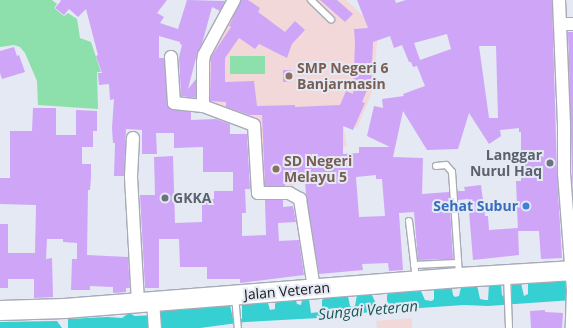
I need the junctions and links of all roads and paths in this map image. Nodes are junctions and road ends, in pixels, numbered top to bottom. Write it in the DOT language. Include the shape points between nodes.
graph roads {
  1 [pos="234,0"];
  2 [pos="311,0"];
  3 [pos="559,0"];
  4 [pos="331,19"];
  5 [pos="560,24"];
  6 [pos="573,24"];
  7 [pos="171,57"];
  8 [pos="203,106"];
  9 [pos="133,138"];
  10 [pos="436,166"];
  11 [pos="409,221"];
  12 [pos="458,270"];
  13 [pos="572,270"];
  14 [pos="415,272"];
  15 [pos="507,274"];
  16 [pos="314,288"];
  17 [pos="573,290"];
  18 [pos="236,300"];
  19 [pos="572,304"];
  20 [pos="148,305"];
  21 [pos="0,310"];
  22 [pos="155,328"];
  23 [pos="238,328"];
  24 [pos="509,328"];
  25 [pos="572,328"];
  1 -- 8 [label="street" via="204,55"];
  2 -- 4 [label="lane"];
  3 -- 5 [label="street"];
  5 -- 6 [label="street"];
  5 -- 13 [label="street" via="564,173"];
  7 -- 8 [label="street" via="173,101 177,104"];
  8 -- 16 [label="street" via="254,125 258,193 289,193 300,199"];
  9 -- 20 [label="street" via="131,177"];
  10 -- 12 [label="lane" via="446,165 452,172"];
  11 -- 14 [label="lane"];
  12 -- 14 [label="main road, Jalan Veteran"];
  12 -- 15 [label="main road, Jalan Veteran"];
  13 -- 15 [label="main road, Jalan Veteran"];
  13 -- 17 [label="street"];
  14 -- 16 [label="main road, Jalan Veteran"];
  15 -- 24 [label="lane"];
  16 -- 18 [label="main road, Jalan Veteran"];
  17 -- 19 [label="street"];
  18 -- 20 [label="main road, Jalan Veteran"];
  18 -- 23 [label="lane"];
  19 -- 25 [label="street"];
  20 -- 21 [label="main road, Jalan Veteran"];
  20 -- 22 [label="street"];
}
